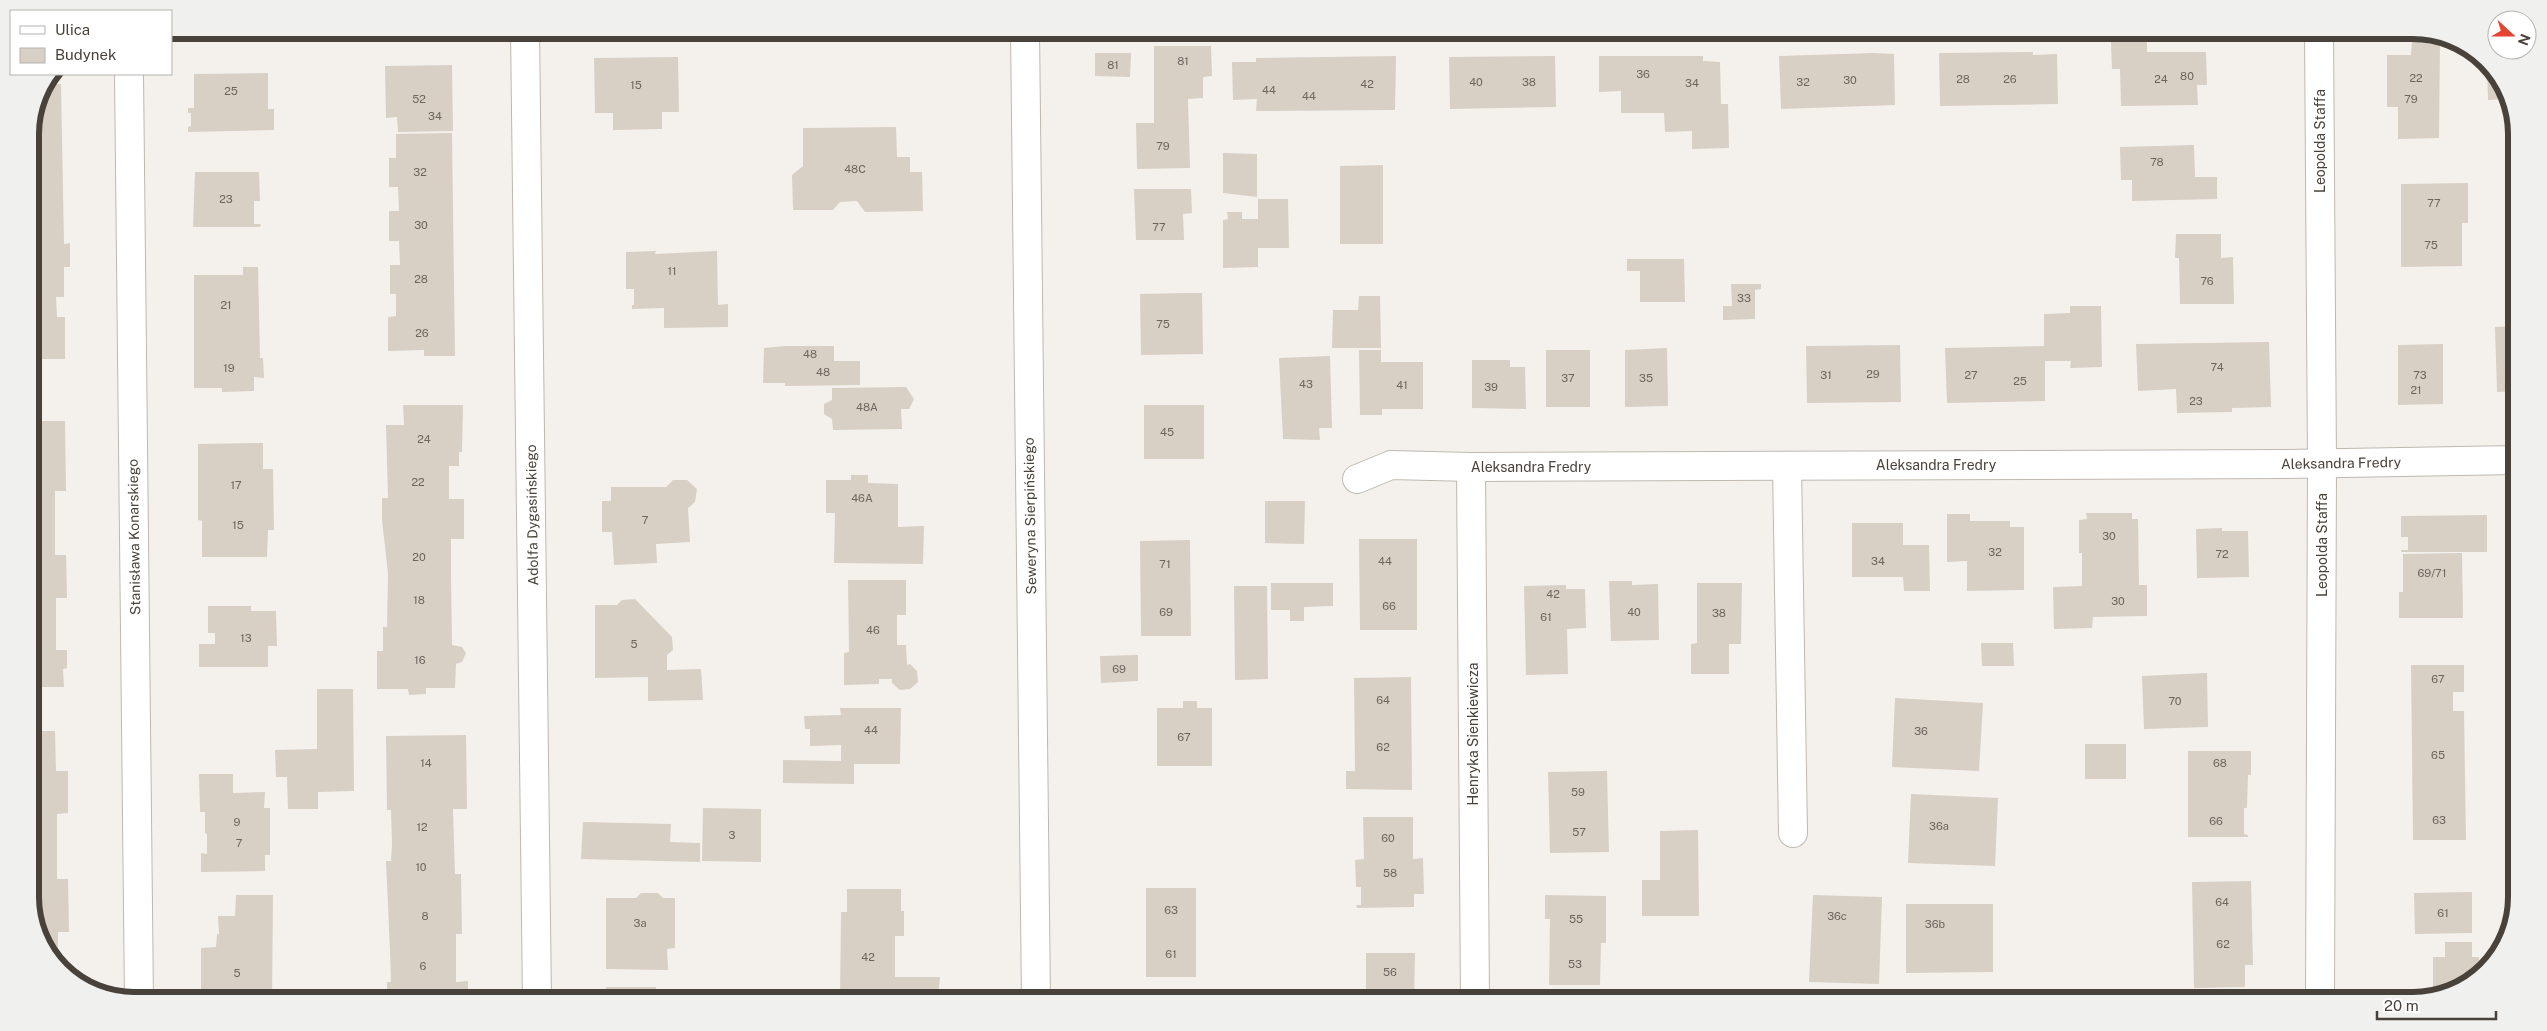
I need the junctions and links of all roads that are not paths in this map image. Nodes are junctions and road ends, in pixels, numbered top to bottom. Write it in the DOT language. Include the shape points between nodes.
graph roads {
  1 [pos="525,39"];
  2 [pos="1025,39"];
  3 [pos="2319,39"];
  4 [pos="129,75"];
  5 [pos="2508,460"];
  6 [pos="2322,463"];
  7 [pos="1788,466"];
  8 [pos="1471,467"];
  9 [pos="1357,479"];
  10 [pos="1793,833"];
  11 [pos="139,992"];
  12 [pos="538,992"];
  13 [pos="1036,992"];
  14 [pos="1475,992"];
  15 [pos="2320,992"];
  1 -- 12 [label="street, Adolfa Dygasińskiego"];
  2 -- 13 [label="street, Seweryna Sierpińskiego"];
  3 -- 6 [label="street, Leopolda Staffa"];
  4 -- 11 [label="street, Stanisława Konarskiego"];
  5 -- 6 [label="street, Aleksandra Fredry"];
  6 -- 7 [label="street, Aleksandra Fredry"];
  6 -- 15 [label="street, Leopolda Staffa"];
  7 -- 8 [label="street, Aleksandra Fredry"];
  7 -- 10 [label="street"];
  8 -- 9 [label="street, Aleksandra Fredry" via="1391,465"];
  8 -- 14 [label="street, Henryka Sienkiewicza"];
}
